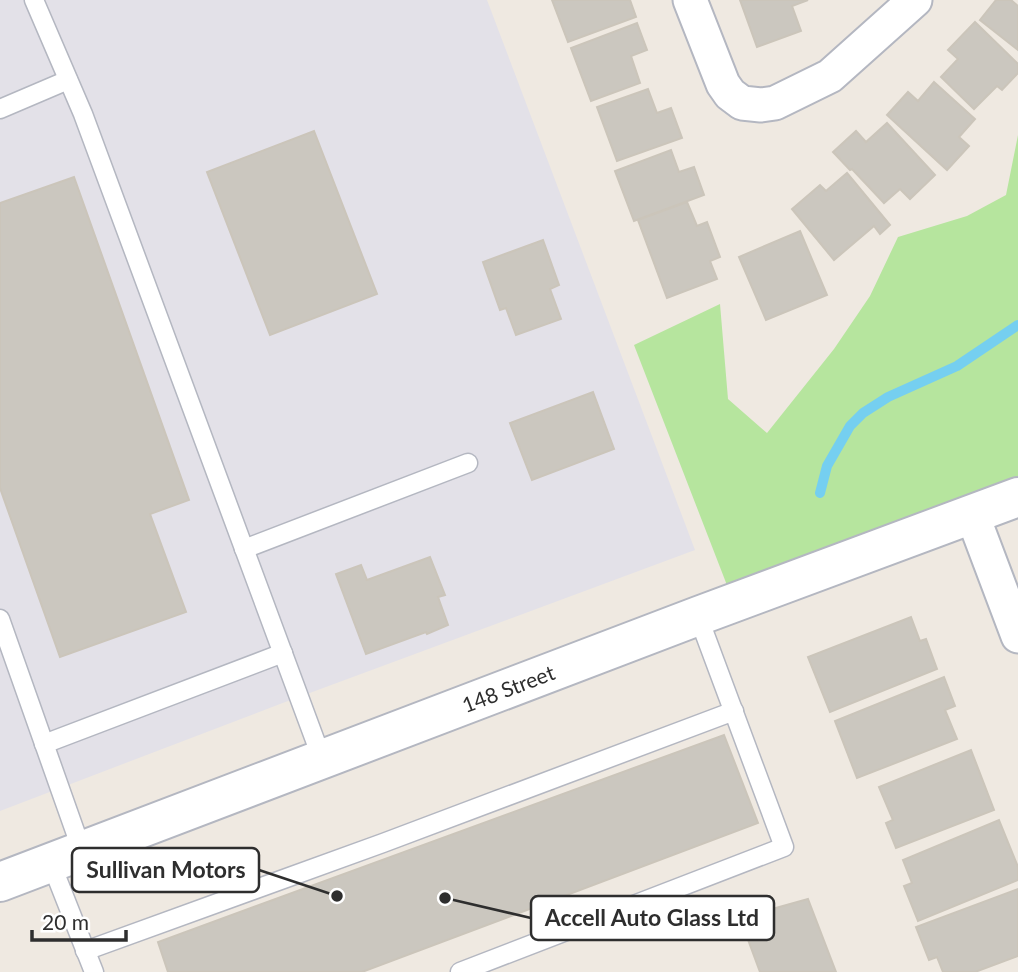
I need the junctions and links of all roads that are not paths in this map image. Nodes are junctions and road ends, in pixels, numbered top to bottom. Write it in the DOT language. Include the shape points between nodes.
graph roads {
  1 [pos="34,0"];
  2 [pos="690,0"];
  3 [pos="915,0"];
  4 [pos="68,80"];
  5 [pos="0,109"];
  6 [pos="468,463"];
  7 [pos="1018,497"];
  8 [pos="972,514"];
  9 [pos="244,548"];
  10 [pos="698,616"];
  11 [pos="0,620"];
  12 [pos="1018,636"];
  13 [pos="283,653"];
  14 [pos="734,711"];
  15 [pos="44,744"];
  16 [pos="322,759"];
  17 [pos="66,857"];
  18 [pos="0,882"];
  19 [pos="85,951"];
  20 [pos="93,972"];
  21 [pos="460,972"];
  1 -- 4 [label="lane"];
  2 -- 3 [label="street" via="723,84 742,103 761,105 775,103 830,76"];
  4 -- 5 [label="lane"];
  4 -- 9 [label="lane"];
  6 -- 9 [label="lane"];
  7 -- 8 [label="main road, 148 Street"];
  8 -- 10 [label="main road, 148 Street"];
  8 -- 12 [label="street"];
  9 -- 13 [label="lane"];
  10 -- 14 [label="lane"];
  10 -- 16 [label="main road, 148 Street"];
  11 -- 15 [label="lane"];
  13 -- 15 [label="lane"];
  13 -- 16 [label="lane"];
  14 -- 19 [label="lane"];
  14 -- 21 [label="lane" via="784,847"];
  15 -- 17 [label="lane"];
  16 -- 17 [label="main road, 148 Street"];
  17 -- 18 [label="main road, 148 Street"];
  17 -- 19 [label="lane"];
  19 -- 20 [label="lane"];
}
